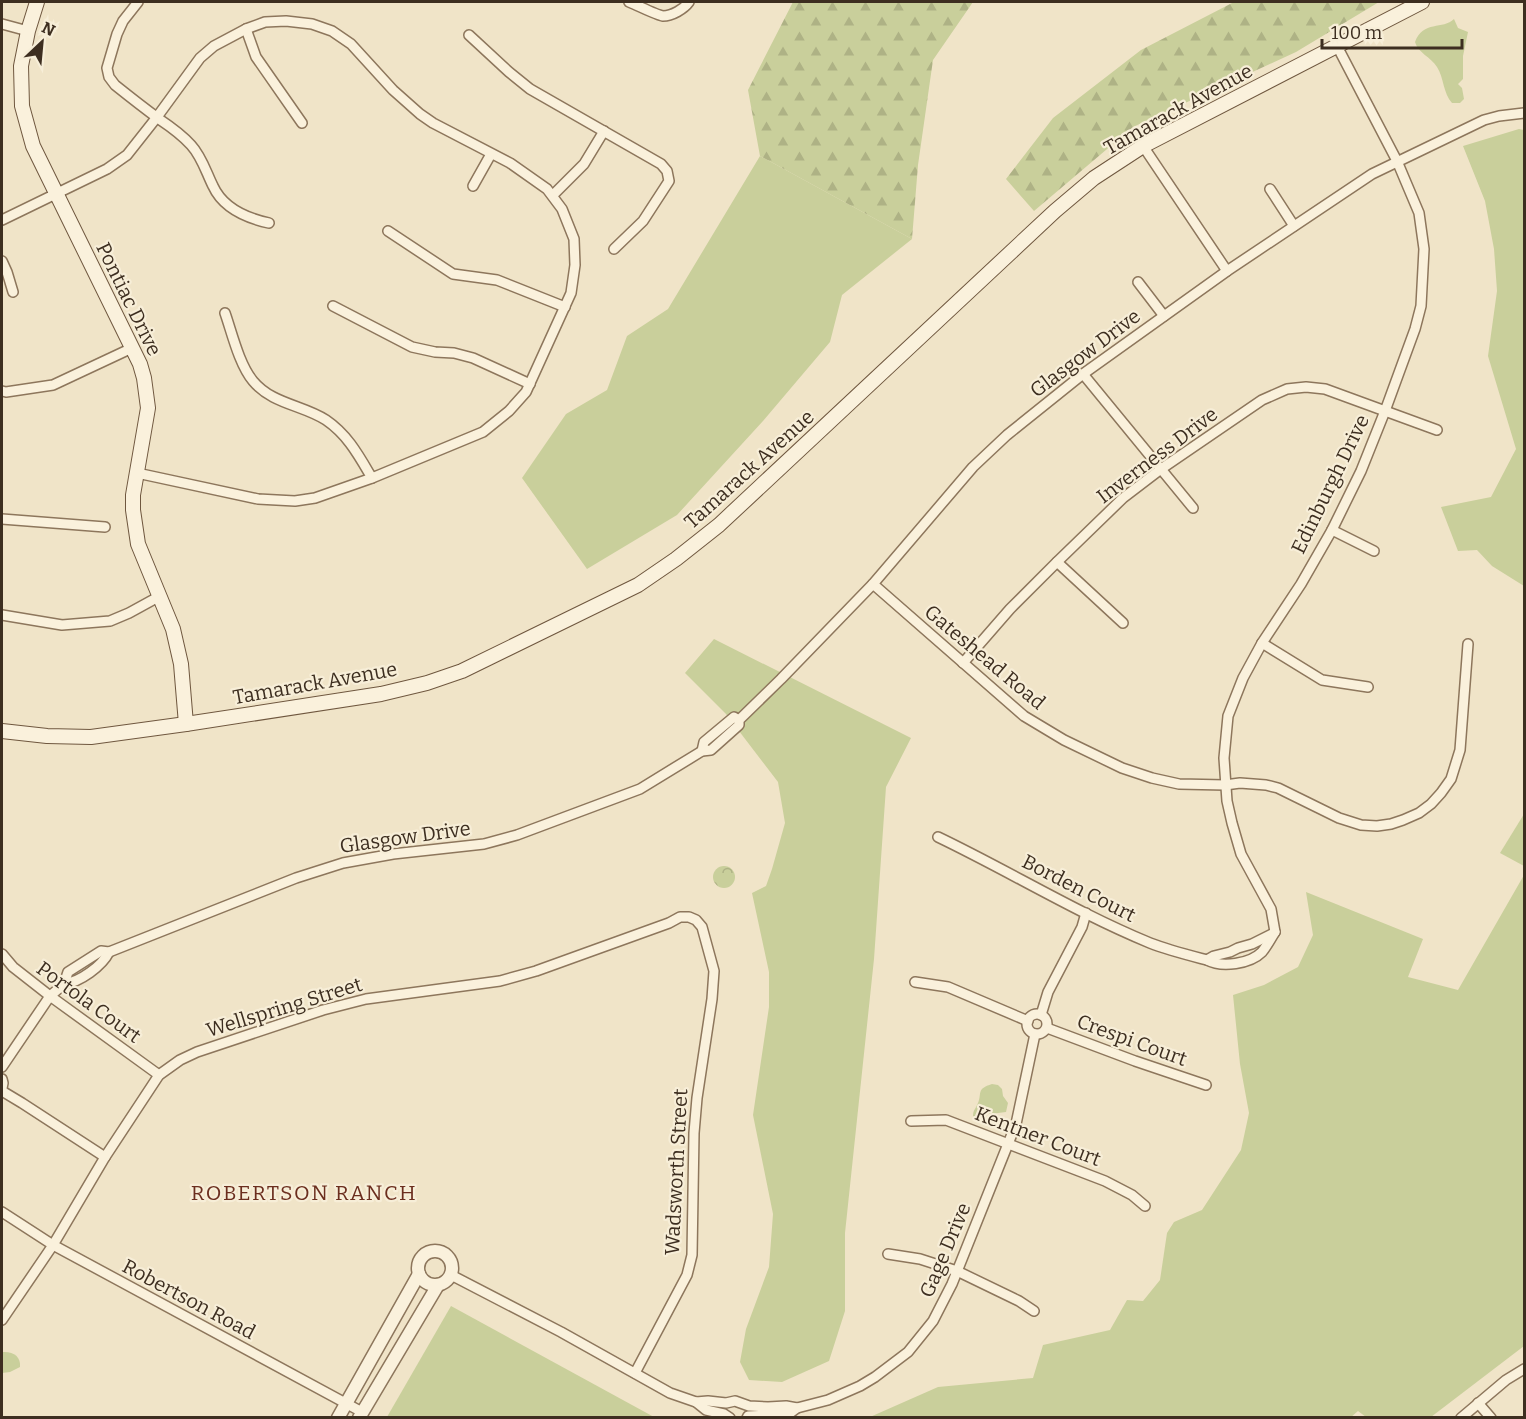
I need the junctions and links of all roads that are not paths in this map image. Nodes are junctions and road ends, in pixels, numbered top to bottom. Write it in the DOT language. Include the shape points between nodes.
graph roads {
  1 [pos="37,2"];
  2 [pos="138,2"];
  3 [pos="629,2"];
  4 [pos="689,2"];
  5 [pos="1422,2"];
  6 [pos="2,24"];
  7 [pos="246,28"];
  8 [pos="28,31"];
  9 [pos="469,35"];
  10 [pos="1337,46"];
  11 [pos="1524,113"];
  12 [pos="157,117"];
  13 [pos="302,123"];
  14 [pos="604,131"];
  15 [pos="1143,146"];
  16 [pos="491,154"];
  17 [pos="1397,162"];
  18 [pos="473,186"];
  19 [pos="1270,189"];
  20 [pos="56,194"];
  21 [pos="553,195"];
  22 [pos="2,220"];
  23 [pos="268,223"];
  24 [pos="1294,226"];
  25 [pos="388,231"];
  26 [pos="614,249"];
  27 [pos="2,261"];
  28 [pos="1227,271"];
  29 [pos="1138,282"];
  30 [pos="13,292"];
  31 [pos="333,306"];
  32 [pos="565,306"];
  33 [pos="225,313"];
  34 [pos="1164,316"];
  35 [pos="132,348"];
  36 [pos="1083,374"];
  37 [pos="530,384"];
  38 [pos="2,391"];
  39 [pos="1385,411"];
  40 [pos="1437,430"];
  41 [pos="1161,469"];
  42 [pos="137,473"];
  43 [pos="372,478"];
  44 [pos="1193,508"];
  45 [pos="2,519"];
  46 [pos="105,527"];
  47 [pos="1332,530"];
  48 [pos="1374,551"];
  49 [pos="1057,562"];
  50 [pos="873,584"];
  51 [pos="160,596"];
  52 [pos="2,615"];
  53 [pos="1123,623"];
  54 [pos="1263,643"];
  55 [pos="1468,644"];
  56 [pos="963,663"];
  57 [pos="1368,687"];
  58 [pos="186,724"];
  59 [pos="2,731"];
  60 [pos="1225,785"];
  61 [pos="938,837"];
  62 [pos="1086,913"];
  63 [pos="702,927"];
  64 [pos="1275,932"];
  65 [pos="110,952"];
  66 [pos="1230,952"];
  67 [pos="2,954"];
  68 [pos="1208,960"];
  69 [pos="85,962"];
  70 [pos="1234,963"];
  71 [pos="91,971"];
  72 [pos="915,982"];
  73 [pos="64,984"];
  74 [pos="50,996"];
  75 [pos="1041,1015"];
  76 [pos="1028,1021"];
  77 [pos="1047,1028"];
  78 [pos="1035,1034"];
  79 [pos="2,1067"];
  80 [pos="159,1075"];
  81 [pos="2,1079"];
  82 [pos="1206,1085"];
  83 [pos="2,1090"];
  84 [pos="911,1121"];
  85 [pos="1008,1144"];
  86 [pos="105,1157"];
  87 [pos="1146,1206"];
  88 [pos="2,1212"];
  89 [pos="53,1245"];
  90 [pos="888,1254"];
  91 [pos="957,1271"];
  92 [pos="419,1275"];
  93 [pos="451,1275"];
  94 [pos="438,1284"];
  95 [pos="1034,1311"];
  96 [pos="2,1320"];
  97 [pos="1524,1369"];
  98 [pos="635,1373"];
  99 [pos="696,1402"];
  100 [pos="1479,1403"];
  101 [pos="346,1404"];
  102 [pos="748,1413"];
  103 [pos="361,1415"];
  104 [pos="338,1418"];
  105 [pos="730,1418"];
  106 [pos="1461,1418"];
  107 [pos="1491,1418"];
  1 -- 8 [label="main road, Pontiac Drive"];
  2 -- 12 [label="street" via="123,21 106,68 115,86"];
  3 -- 4 [label="street" via="663,16"];
  5 -- 10 [label="main road, Tamarack Avenue"];
  6 -- 8 [label="street"];
  7 -- 12 [label="street" via="214,45 200,58"];
  7 -- 13 [label="street" via="256,57"];
  7 -- 16 [label="street" via="286,21 332,31 351,44 420,114"];
  8 -- 20 [label="main road, Pontiac Drive" via="21,66 22,106 33,146"];
  9 -- 14 [label="street" via="531,89"];
  10 -- 15 [label="main road, Tamarack Avenue"];
  10 -- 17 [label="street, Edinburgh Drive"];
  11 -- 17 [label="street, Glasgow Drive" via="1484,120"];
  12 -- 20 [label="street" via="127,154 107,169"];
  12 -- 23 [label="street" via="193,147 224,202"];
  14 -- 21 [label="street" via="584,164"];
  14 -- 26 [label="street" via="661,164 669,181 643,221"];
  15 -- 28 [label="street"];
  15 -- 58 [label="main road, Tamarack Avenue" via="1094,178 1055,211 719,525 638,585 462,672 427,683"];
  16 -- 18 [label="street"];
  16 -- 21 [label="street"];
  17 -- 24 [label="street, Glasgow Drive" via="1372,174"];
  17 -- 39 [label="street, Edinburgh Drive" via="1419,213 1424,249 1421,306"];
  19 -- 24 [label="street"];
  20 -- 22 [label="street"];
  20 -- 35 [label="main road, Pontiac Drive"];
  21 -- 32 [label="street" via="574,239 575,265"];
  24 -- 28 [label="street, Glasgow Drive"];
  25 -- 32 [label="street" via="453,274 497,280"];
  27 -- 30 [label="street"];
  28 -- 34 [label="street, Glasgow Drive"];
  29 -- 34 [label="street"];
  31 -- 37 [label="street" via="412,347 473,358"];
  32 -- 37 [label="street"];
  33 -- 43 [label="street" via="243,364 254,381 276,399 335,427 352,444"];
  34 -- 36 [label="street, Glasgow Drive"];
  35 -- 38 [label="street" via="53,385"];
  35 -- 42 [label="main road, Pontiac Drive" via="144,378 148,408"];
  36 -- 41 [label="street"];
  36 -- 50 [label="street, Glasgow Drive" via="973,467"];
  37 -- 43 [label="street" via="509,411 483,432"];
  39 -- 40 [label="street, Inverness Drive"];
  39 -- 41 [label="street, Inverness Drive" via="1325,389 1287,389 1262,400"];
  39 -- 47 [label="street, Edinburgh Drive"];
  41 -- 44 [label="street"];
  41 -- 49 [label="street, Inverness Drive" via="1124,498"];
  42 -- 43 [label="street" via="258,499 295,501"];
  42 -- 51 [label="main road, Pontiac Drive" via="133,510 138,544"];
  45 -- 46 [label="street"];
  47 -- 48 [label="street"];
  47 -- 54 [label="street, Edinburgh Drive"];
  49 -- 53 [label="street"];
  49 -- 56 [label="street, Inverness Drive"];
  50 -- 56 [label="street, Gateshead Road"];
  50 -- 65 [label="street, Glasgow Drive" via="739,720 734,717 704,742 702,751 640,789 484,844 343,862"];
  51 -- 52 [label="street" via="110,621 62,625"];
  51 -- 58 [label="main road, Pontiac Drive" via="181,664"];
  54 -- 57 [label="street" via="1322,680"];
  54 -- 60 [label="street, Edinburgh Drive" via="1228,716"];
  55 -- 60 [label="street, Gateshead Road" via="1457,762 1441,793 1419,813 1391,824 1361,825 1278,788"];
  56 -- 60 [label="street, Gateshead Road" via="1024,716 1122,768 1179,784"];
  58 -- 59 [label="main road, Tamarack Avenue" via="91,737"];
  60 -- 64 [label="street, Edinburgh Drive" via="1241,854 1271,909"];
  61 -- 62 [label="street, Borden Court"];
  62 -- 68 [label="street, Borden Court" via="1152,944"];
  62 -- 75 [label="street"];
  63 -- 80 [label="street, Wellspring Street" via="696,920 680,917 500,981 366,999 322,1010 197,1052"];
  63 -- 98 [label="street, Wadsworth Street" via="714,971 694,1133 692,1255 687,1275"];
  64 -- 66 [label="street"];
  64 -- 70 [label="street, Borden Court" via="1261,952 1250,960"];
  65 -- 69 [label="street, Glasgow Drive" via="101,951"];
  65 -- 71 [label="street, Glasgow Drive"];
  66 -- 68 [label="street"];
  66 -- 70 [label="street"];
  67 -- 74 [label="street, Portola Court"];
  68 -- 70 [label="street, Borden Court"];
  69 -- 71 [label="street"];
  69 -- 73 [label="street, Glasgow Drive" via="68,972"];
  71 -- 73 [label="street, Glasgow Drive"];
  72 -- 76 [label="street" via="948,987"];
  73 -- 74 [label="street, Glasgow Drive"];
  74 -- 79 [label="street, Glasgow Drive"];
  74 -- 80 [label="street, Portola Court"];
  75 -- 76 [label="street" via="1034,1014"];
  75 -- 77 [label="street, Crespi Court" via="1046,1018"];
  76 -- 78 [label="street" via="1029,1030"];
  77 -- 78 [label="street, Crespi Court"];
  77 -- 82 [label="street, Crespi Court"];
  78 -- 85 [label="street, Gage Drive" via="1018,1117"];
  80 -- 86 [label="street, Wellspring Street"];
  81 -- 83 [label="street"];
  83 -- 86 [label="street"];
  84 -- 85 [label="street, Kentner Court" via="946,1120"];
  85 -- 87 [label="street, Kentner Court" via="1105,1181"];
  85 -- 91 [label="street, Gage Drive"];
  86 -- 89 [label="street, Wellspring Street"];
  88 -- 89 [label="street, Robertson Road"];
  89 -- 96 [label="street, Wellspring Street"];
  89 -- 101 [label="street, Robertson Road"];
  90 -- 91 [label="street"];
  91 -- 95 [label="street"];
  91 -- 102 [label="street, Gage Drive" via="933,1321 903,1356 875,1377 844,1394 797,1408 768,1407"];
  92 -- 93 [label="street" via="421,1258 435,1251 450,1259"];
  92 -- 94 [label="street" via="427,1283"];
  92 -- 101 [label="street"];
  93 -- 94 [label="street"];
  93 -- 98 [label="street, Gage Drive"];
  94 -- 103 [label="street"];
  97 -- 100 [label="street"];
  98 -- 99 [label="street, Gage Drive"];
  99 -- 102 [label="street, Gage Drive" via="735,1401"];
  99 -- 105 [label="street, Gage Drive"];
  100 -- 106 [label="street"];
  100 -- 107 [label="street"];
  101 -- 103 [label="street, Robertson Road"];
  101 -- 104 [label="street"];
}
